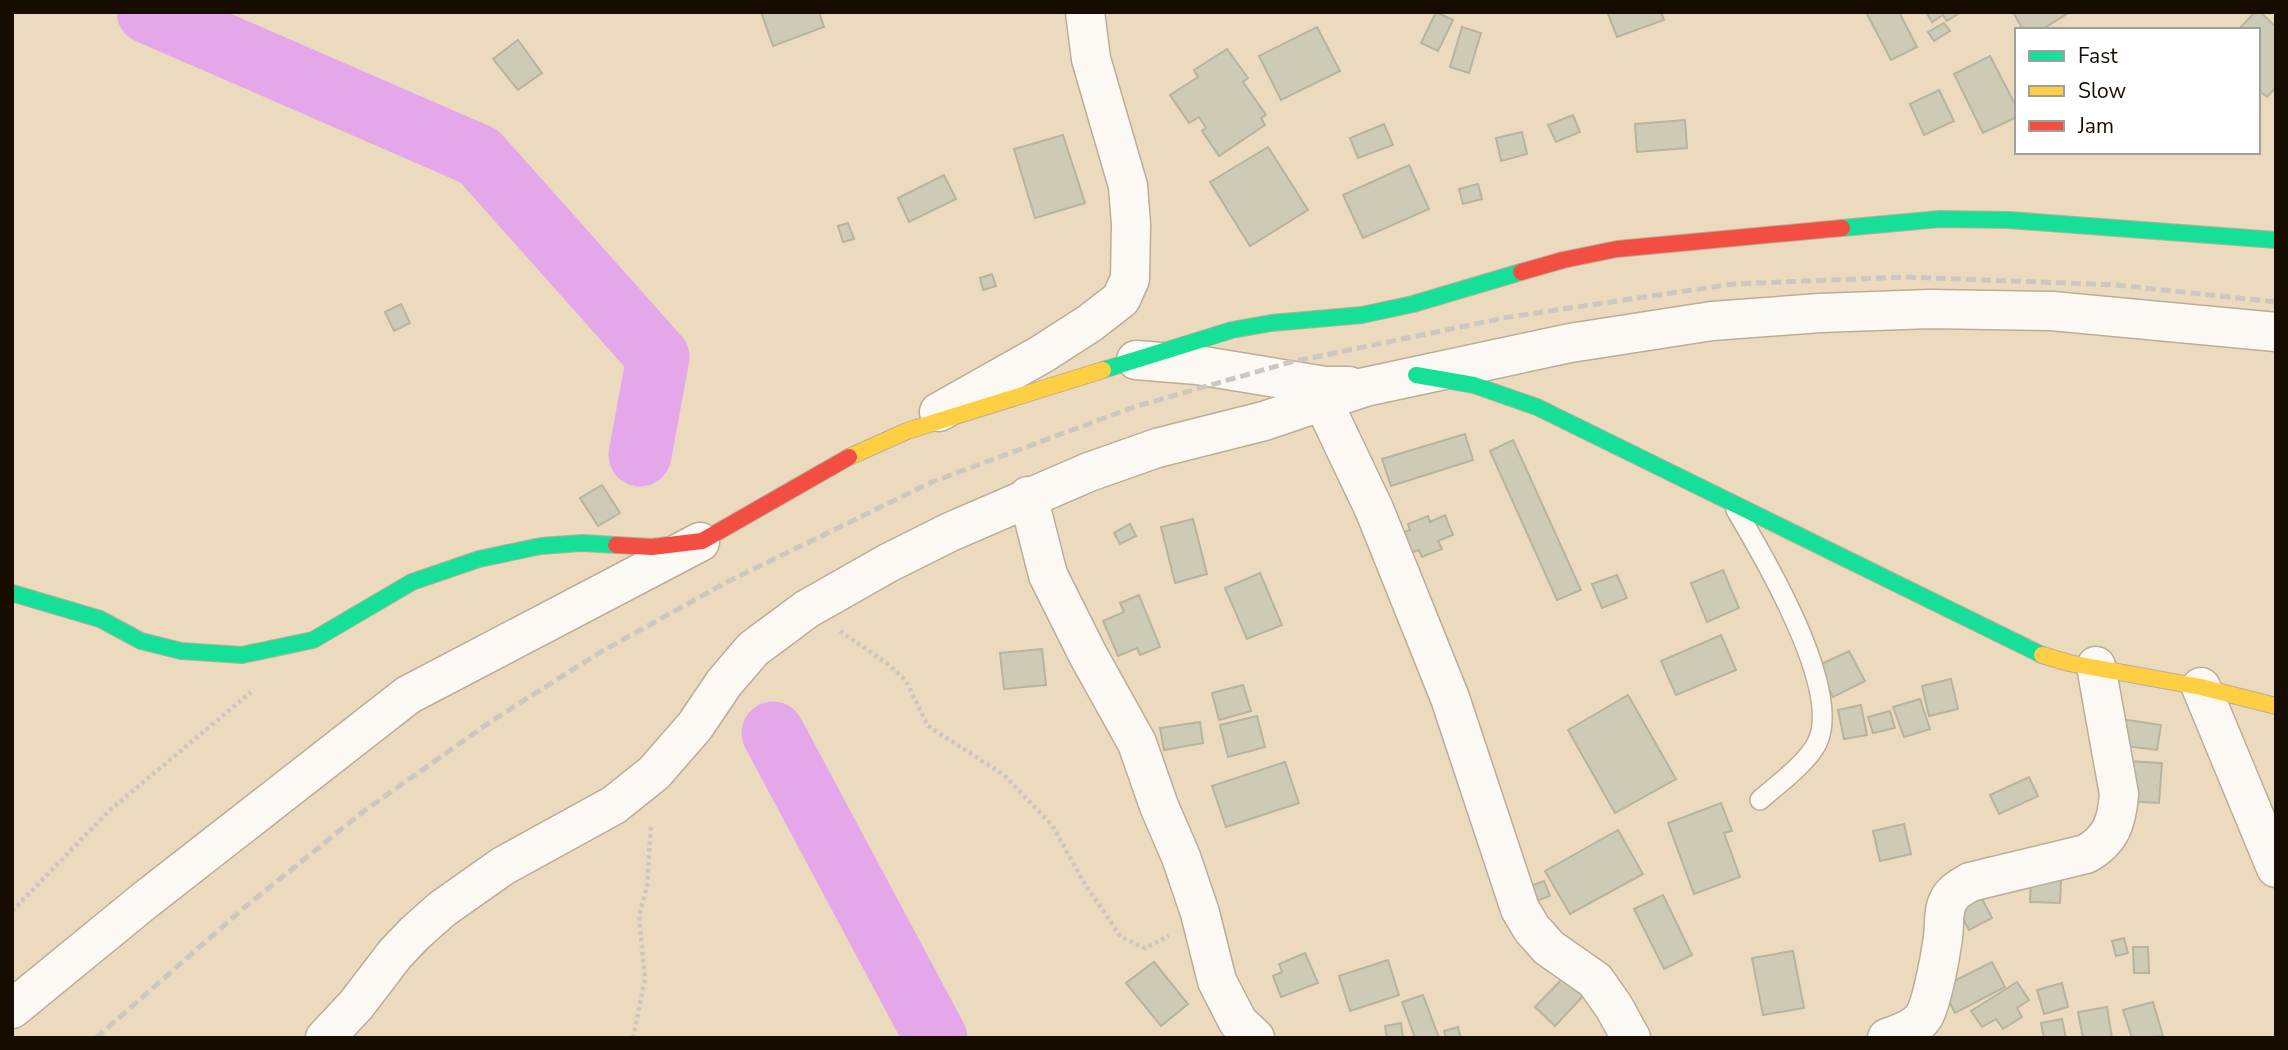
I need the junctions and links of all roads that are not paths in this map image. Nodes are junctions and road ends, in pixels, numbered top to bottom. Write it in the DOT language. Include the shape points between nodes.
graph roads {
  1 [pos="1085,12"];
  2 [pos="2276,240"];
  3 [pos="2276,332"];
  4 [pos="1136,360"];
  5 [pos="1416,375"];
  6 [pos="1366,387"];
  7 [pos="1323,402"];
  8 [pos="907,430"];
  9 [pos="1028,496"];
  10 [pos="1732,503"];
  11 [pos="702,541"];
  12 [pos="12,593"];
  13 [pos="2096,666"];
  14 [pos="2201,687"];
  15 [pos="2276,706"];
  16 [pos="1760,800"];
  17 [pos="2276,868"];
  18 [pos="12,1009"];
  19 [pos="325,1038"];
  20 [pos="1255,1038"];
  21 [pos="1631,1038"];
  22 [pos="1886,1038"];
  1 -- 8 [label="street" via="1102,103 1128,186 1130,279 1121,299 1090,323"];
  2 -- 4 [label="street" via="1940,219 1617,249 1413,304 1362,315 1233,330"];
  3 -- 5 [label="street" via="2052,312 1930,309 1819,313 1712,321 1570,342"];
  4 -- 6 [label="street" via="1325,386"];
  4 -- 8 [label="street"];
  5 -- 6 [label="street"];
  5 -- 10 [label="street" via="1474,385 1537,407"];
  6 -- 7 [label="street"];
  7 -- 9 [label="street" via="1157,448"];
  7 -- 21 [label="street" via="1374,509 1450,698 1520,909 1549,948 1595,981"];
  8 -- 11 [label="street" via="854,454"];
  9 -- 19 [label="street" via="888,563 807,609 753,649 654,773 614,805 503,866 442,909 402,947"];
  9 -- 20 [label="street" via="1048,575 1137,743 1200,913 1217,981 1238,1021"];
  10 -- 13 [label="street" via="2043,655"];
  10 -- 16 [label="lane" via="1778,581 1805,644 1820,696 1822,726 1817,743"];
  11 -- 12 [label="street" via="652,547 541,546 479,559 412,582 313,640 242,655 181,651 141,641 100,619"];
  11 -- 18 [label="street" via="408,695"];
  13 -- 14 [label="street"];
  13 -- 22 [label="street" via="2119,794 2111,833 2086,854 1958,889 1946,908 1924,1016 1910,1029"];
  14 -- 15 [label="street"];
  14 -- 17 [label="street"];
}
